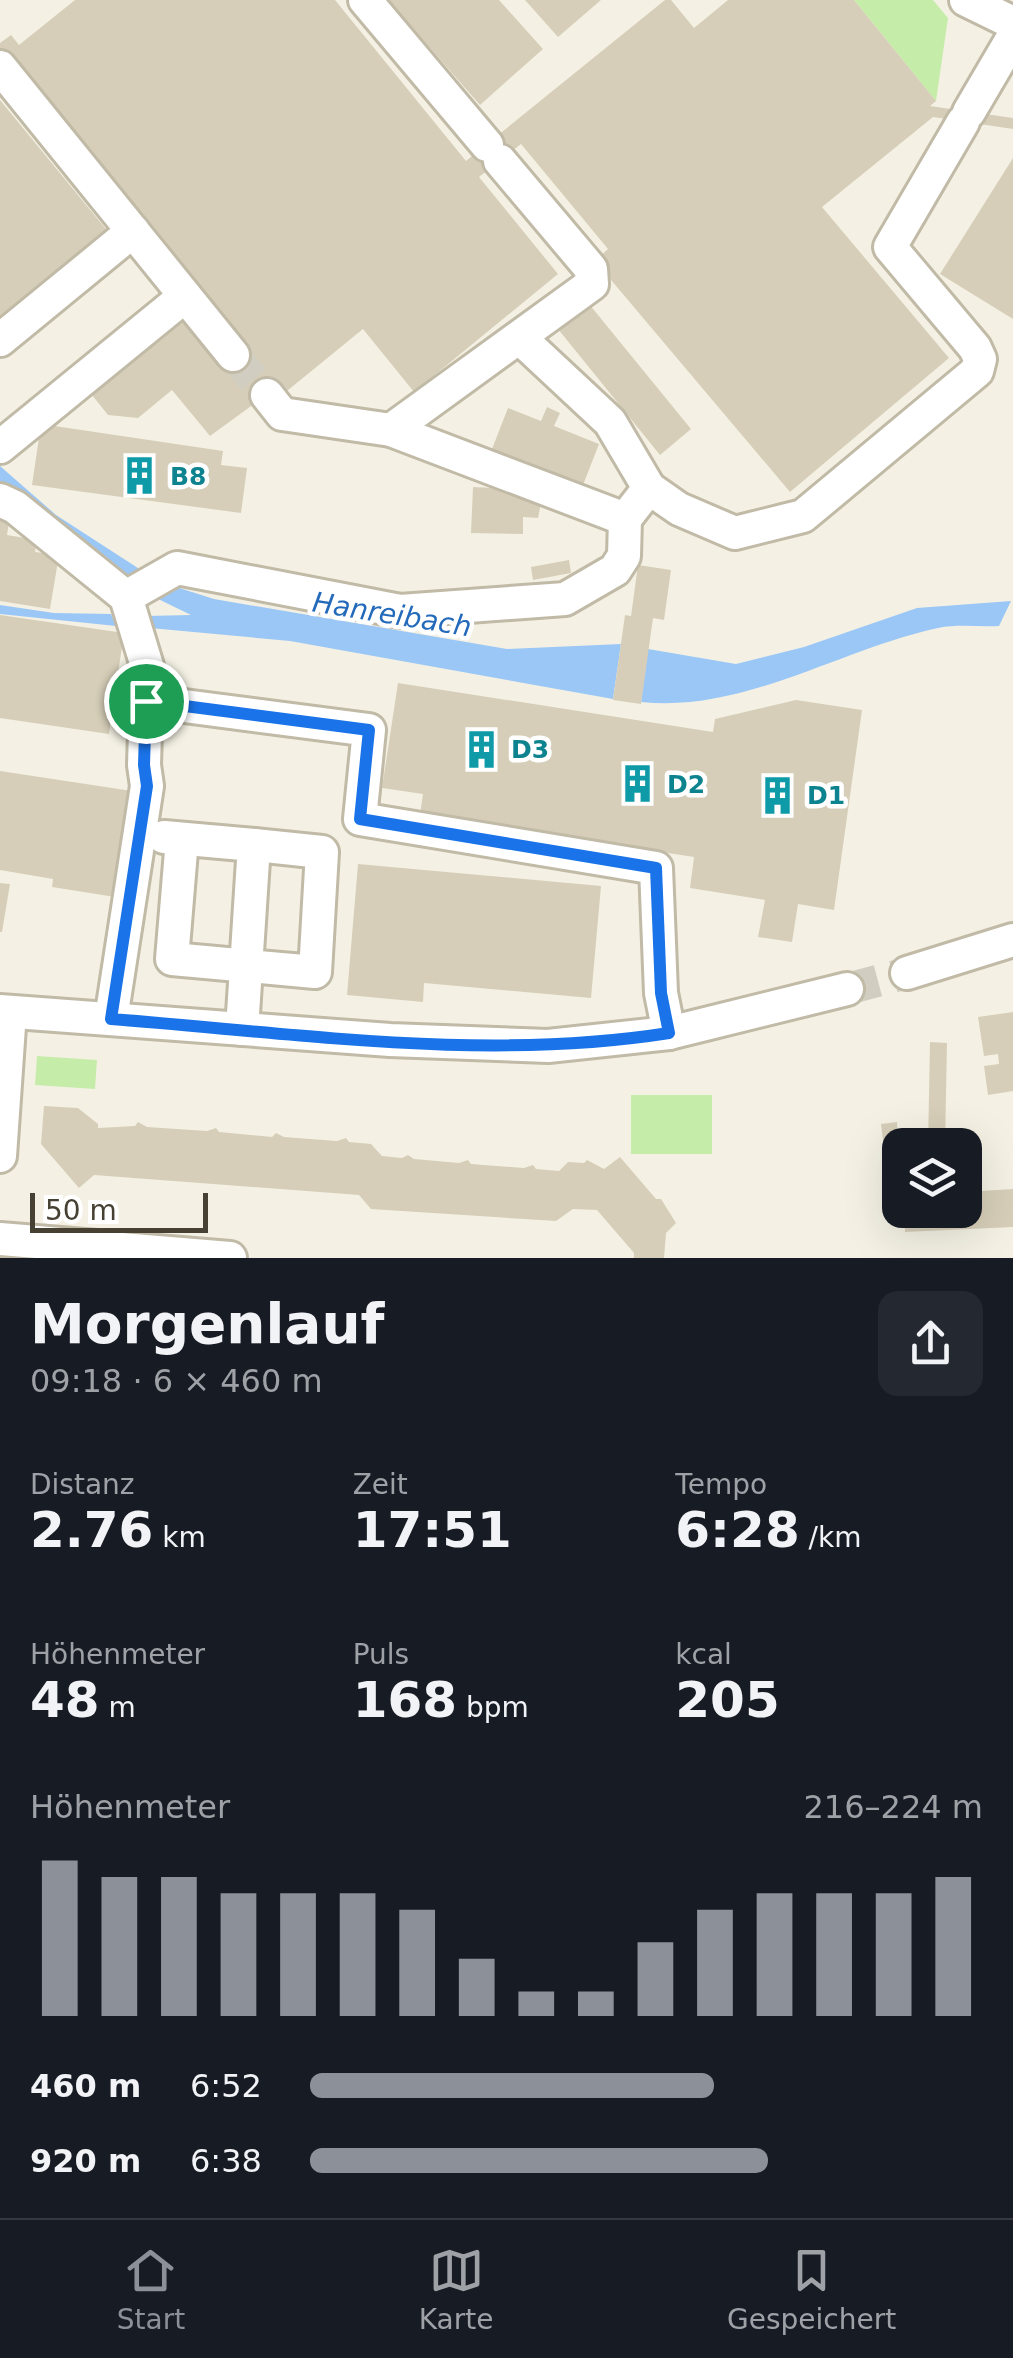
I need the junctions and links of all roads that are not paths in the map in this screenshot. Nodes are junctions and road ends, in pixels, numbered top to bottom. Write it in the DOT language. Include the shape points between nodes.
graph roads {
  1 [pos="365,0"];
  2 [pos="966,0"];
  3 [pos="1013,23"];
  4 [pos="1013,37"];
  5 [pos="0,66"];
  6 [pos="133,231"];
  7 [pos="185,296"];
  8 [pos="520,338"];
  9 [pos="0,340"];
  10 [pos="233,355"];
  11 [pos="267,395"];
  12 [pos="392,430"];
  13 [pos="0,447"];
  14 [pos="649,488"];
  15 [pos="0,500"];
  16 [pos="625,519"];
  17 [pos="138,601"];
  18 [pos="146,701"];
  19 [pos="139,834"];
  20 [pos="182,839"];
  21 [pos="254,845"];
  22 [pos="1013,940"];
  23 [pos="245,966"];
  24 [pos="907,973"];
  25 [pos="847,989"];
  26 [pos="5,1011"];
  27 [pos="111,1019"];
  28 [pos="242,1029"];
  29 [pos="669,1033"];
  30 [pos="0,1156"];
  31 [pos="0,1239"];
  32 [pos="230,1258"];
  1 -- 8 [label="street" via="592,276 592,284"];
  2 -- 3 [label="street"];
  4 -- 14 [label="street" via="890,247 975,348 977,371 804,516 735,533"];
  5 -- 6 [label="street"];
  6 -- 7 [label="street"];
  6 -- 9 [label="street"];
  7 -- 10 [label="street"];
  7 -- 13 [label="street"];
  8 -- 12 [label="street"];
  8 -- 14 [label="street" via="610,422"];
  11 -- 12 [label="street" via="282,414"];
  12 -- 16 [label="street"];
  14 -- 16 [label="street"];
  15 -- 17 [label="street"];
  16 -- 17 [label="street" via="624,556 615,570 565,599 400,611 176,568"];
  17 -- 18 [label="street"];
  18 -- 19 [label="street" via="147,786"];
  18 -- 29 [label="street" via="369,730 360,819 656,868"];
  19 -- 20 [label="street"];
  19 -- 27 [label="street"];
  20 -- 21 [label="street"];
  20 -- 23 [label="street" via="172,959"];
  21 -- 23 [label="street"];
  21 -- 23 [label="street" via="322,852 315,972"];
  22 -- 24 [label="street"];
  23 -- 28 [label="street"];
  25 -- 29 [label="street"];
  26 -- 27 [label="street"];
  26 -- 30 [label="street"];
  27 -- 28 [label="street"];
  28 -- 29 [label="street" via="517,1046"];
  31 -- 32 [label="street"];
}
